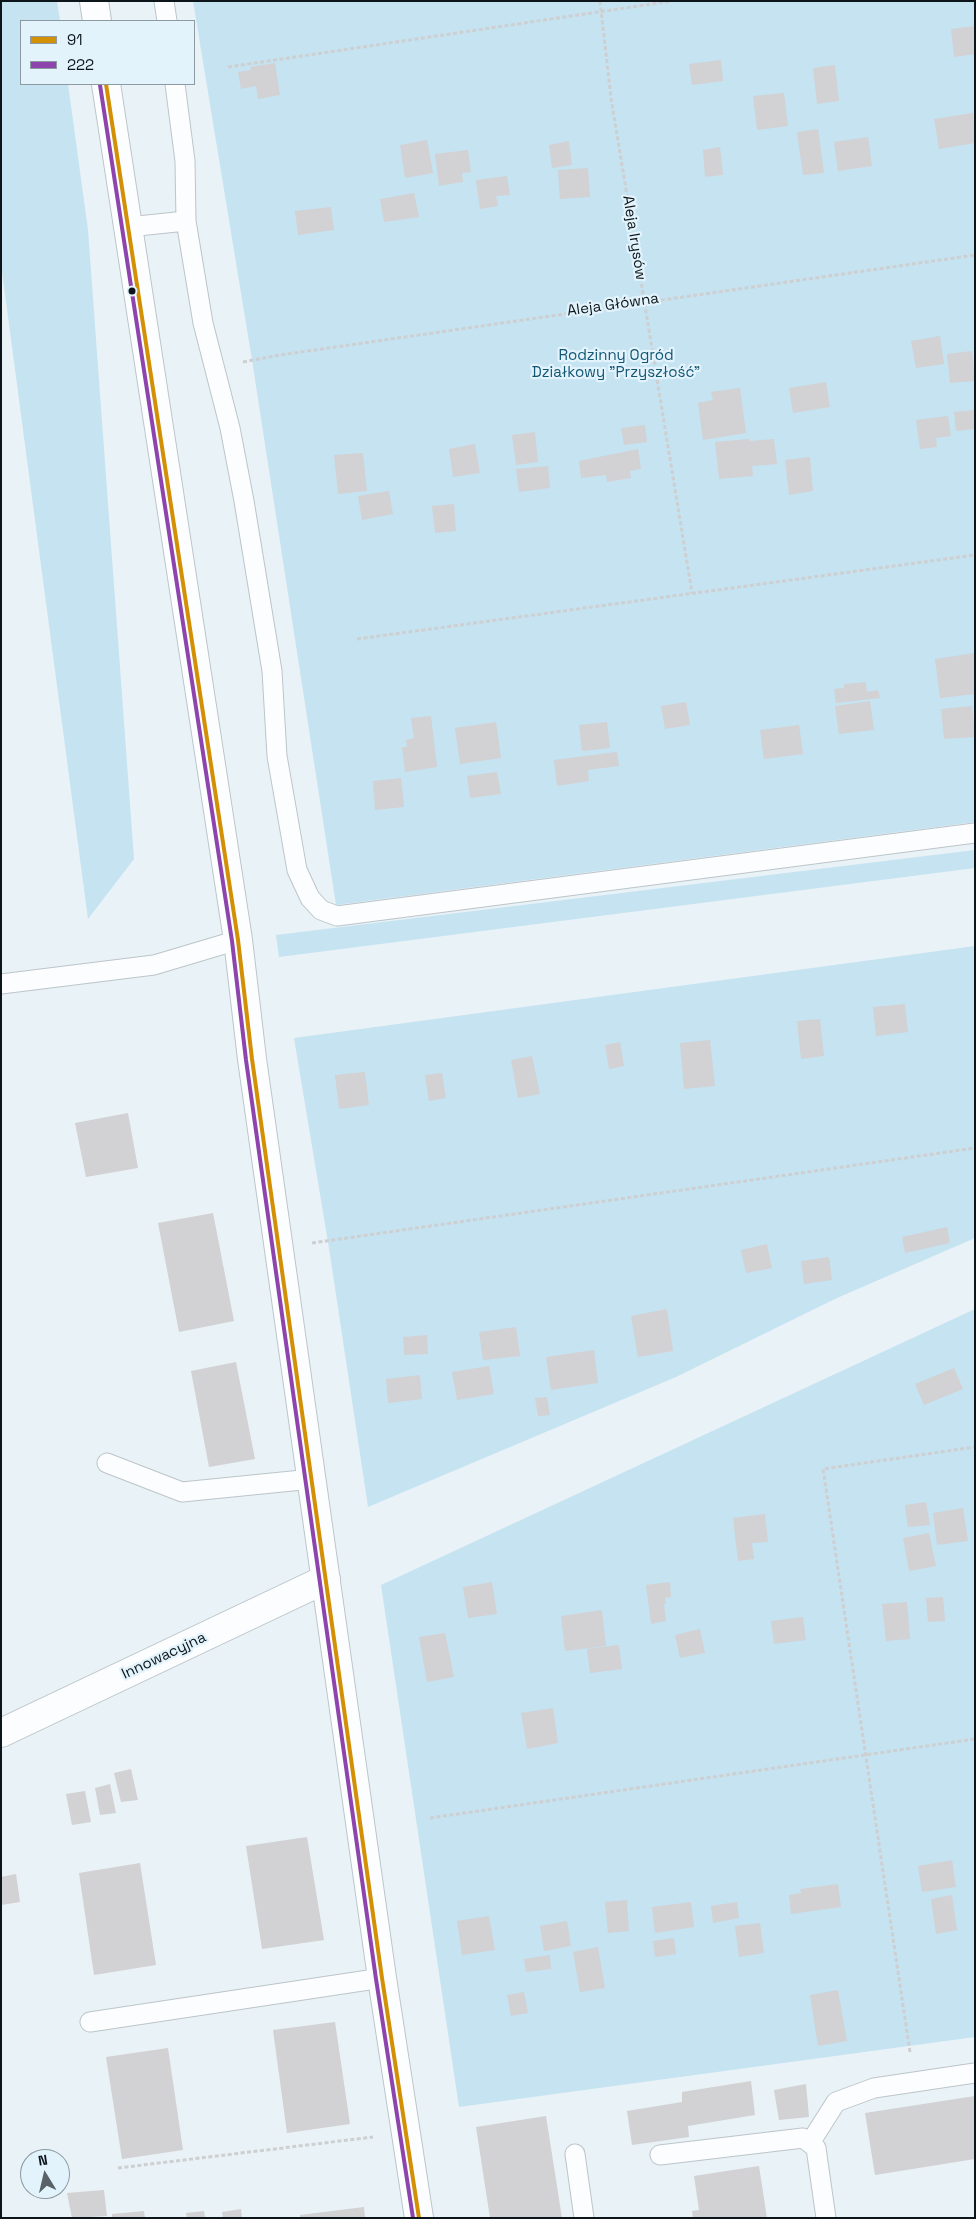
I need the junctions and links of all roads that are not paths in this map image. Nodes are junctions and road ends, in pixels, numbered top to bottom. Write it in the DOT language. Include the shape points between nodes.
graph roads {
  1 [pos="94,1"];
  2 [pos="164,1"];
  3 [pos="97,20"];
  4 [pos="166,20"];
  5 [pos="106,85"];
  6 [pos="175,85"];
  7 [pos="186,221"];
  8 [pos="128,227"];
  9 [pos="975,833"];
  10 [pos="238,940"];
  11 [pos="1,984"];
  12 [pos="107,1462"];
  13 [pos="312,1479"];
  14 [pos="326,1579"];
  15 [pos="1,1733"];
  16 [pos="382,1978"];
  17 [pos="90,2022"];
  18 [pos="975,2073"];
  19 [pos="810,2144"];
  20 [pos="575,2154"];
  21 [pos="660,2154"];
  22 [pos="419,2218"];
  23 [pos="584,2218"];
  24 [pos="826,2218"];
  1 -- 3 [label="street"];
  2 -- 4 [label="lane"];
  5 -- 8 [label="street"];
  6 -- 7 [label="lane" via="185,161"];
  7 -- 8 [label="lane"];
  7 -- 9 [label="lane" via="203,323 230,428 244,501 272,671 277,756 297,870 310,898 321,910 337,916"];
  8 -- 10 [label="street"];
  10 -- 11 [label="lane" via="154,965"];
  10 -- 13 [label="street"];
  12 -- 13 [label="lane" via="182,1492"];
  13 -- 14 [label="street"];
  14 -- 15 [label="street, Innowacyjna"];
  14 -- 16 [label="street"];
  16 -- 17 [label="lane"];
  16 -- 22 [label="street"];
  18 -- 19 [label="lane" via="874,2088 836,2102"];
  19 -- 21 [label="lane" via="804,2138"];
  19 -- 24 [label="lane" via="816,2148"];
  20 -- 23 [label="lane"];
}
